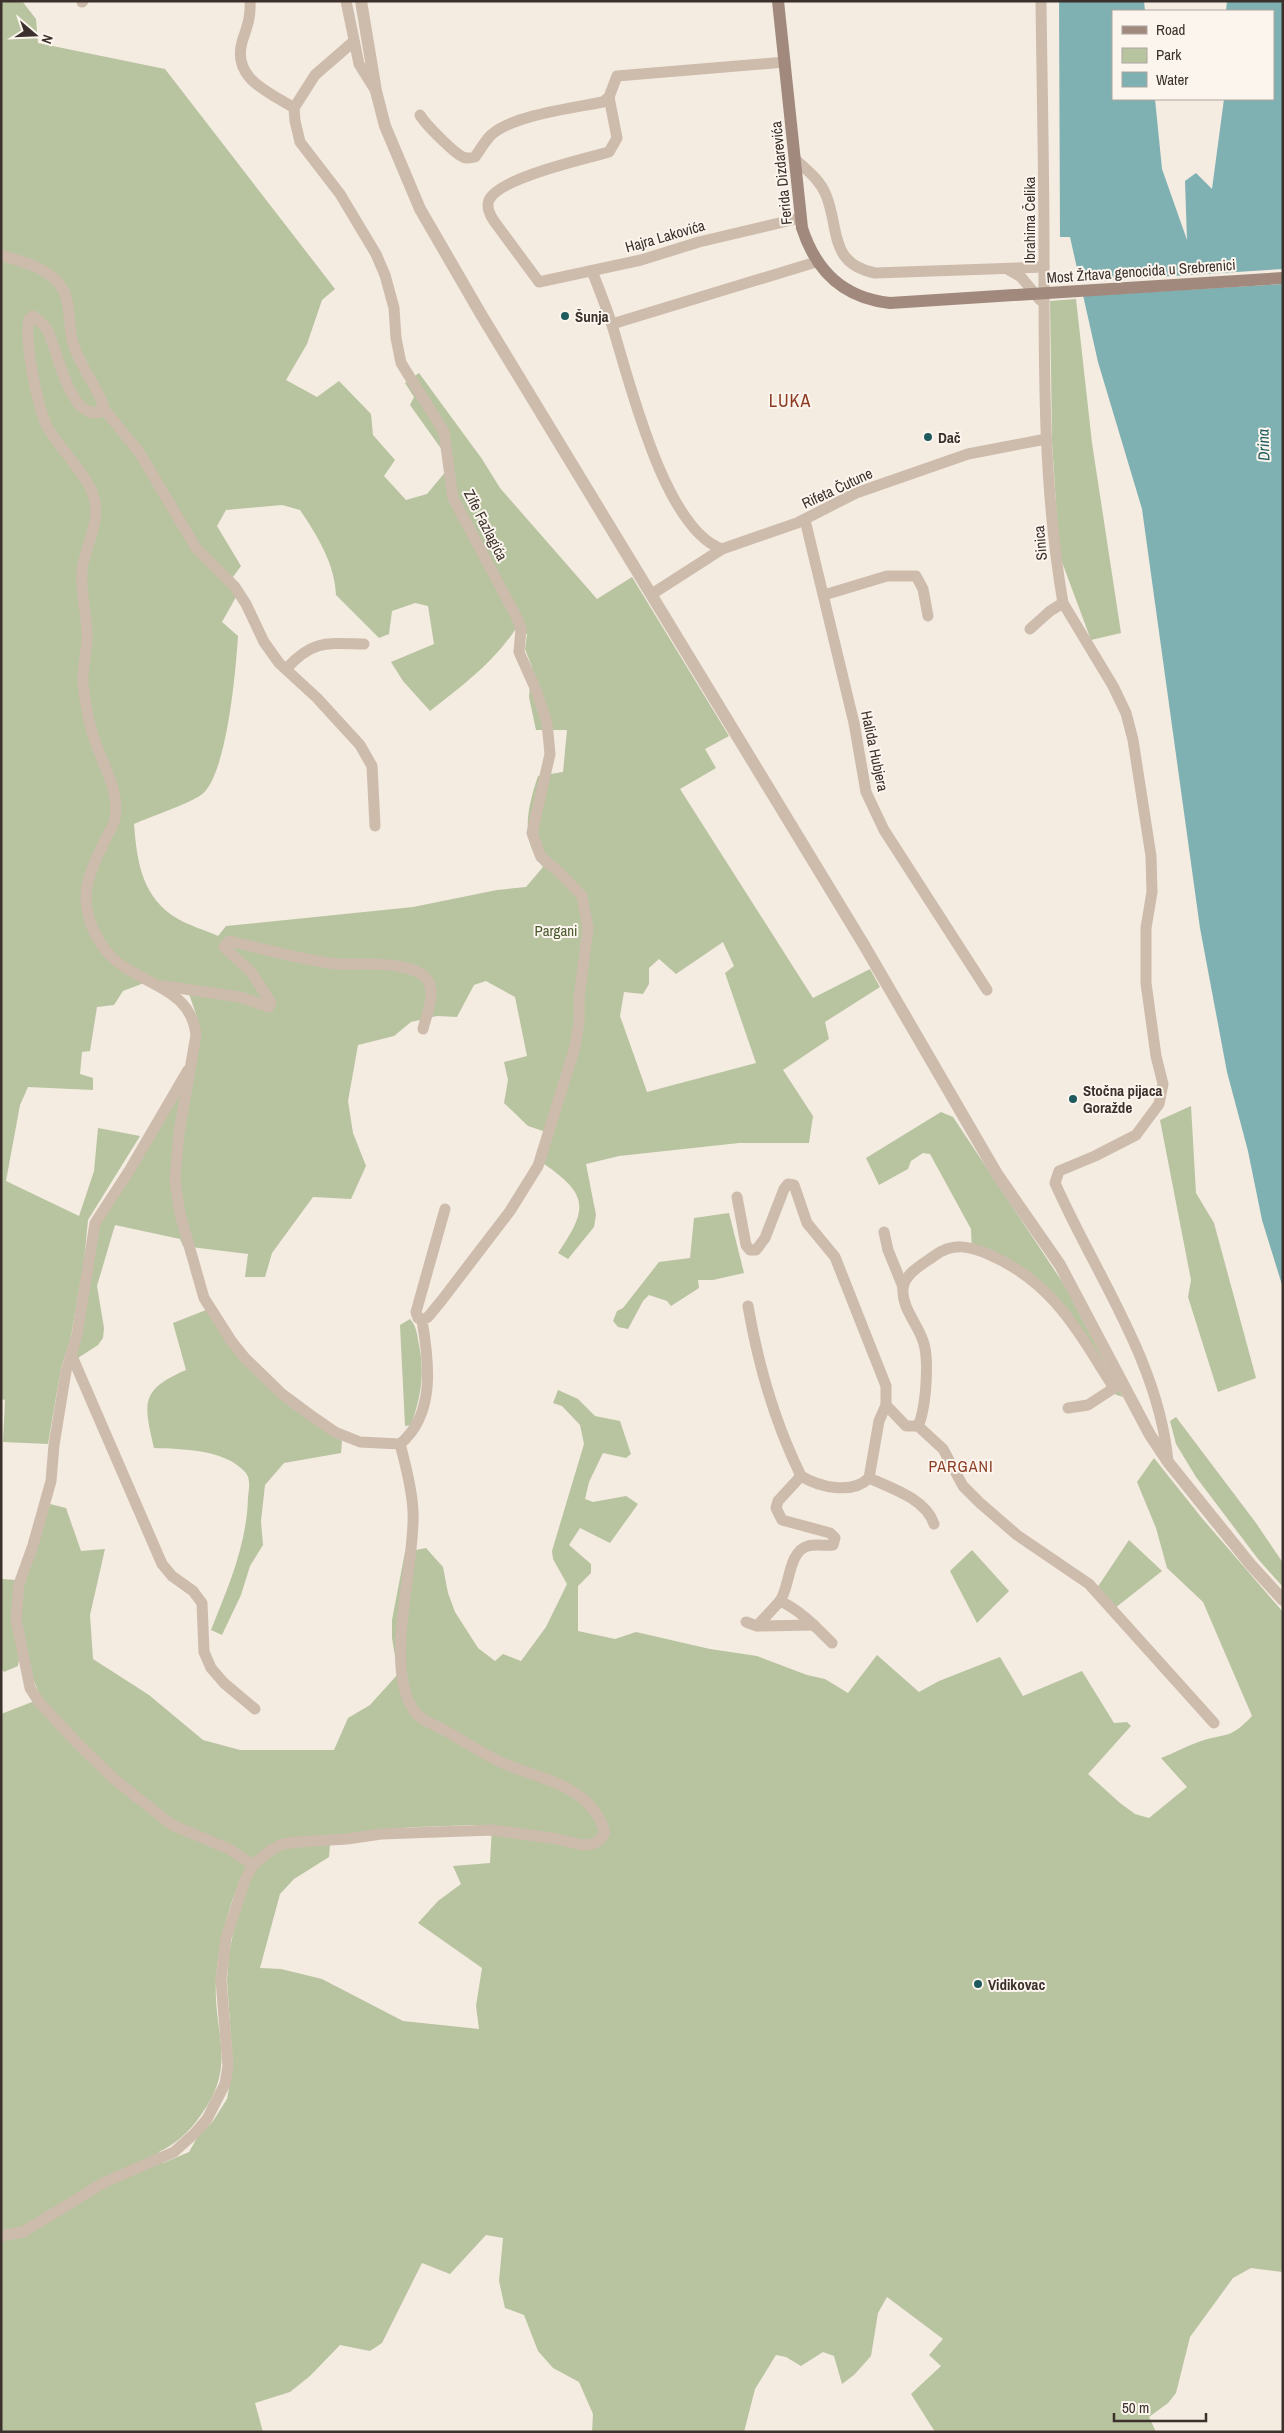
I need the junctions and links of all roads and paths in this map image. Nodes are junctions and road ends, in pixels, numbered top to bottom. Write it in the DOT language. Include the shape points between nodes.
graph roads {
  1 [pos="250,1"];
  2 [pos="346,1"];
  3 [pos="361,1"];
  4 [pos="778,1"];
  5 [pos="1042,1"];
  6 [pos="353,42"];
  7 [pos="786,62"];
  8 [pos="376,91"];
  9 [pos="610,97"];
  10 [pos="294,108"];
  11 [pos="420,115"];
  12 [pos="796,160"];
  13 [pos="800,218"];
  14 [pos="1,254"];
  15 [pos="816,262"];
  16 [pos="1044,267"];
  17 [pos="1007,269"];
  18 [pos="592,271"];
  19 [pos="1283,278"];
  20 [pos="1001,296"];
  21 [pos="1043,303"];
  22 [pos="612,324"];
  23 [pos="103,408"];
  24 [pos="1046,438"];
  25 [pos="805,520"];
  26 [pos="722,549"];
  27 [pos="652,594"];
  28 [pos="824,595"];
  29 [pos="1063,603"];
  30 [pos="928,616"];
  31 [pos="1030,629"];
  32 [pos="364,644"];
  33 [pos="286,669"];
  34 [pos="375,826"];
  35 [pos="162,986"];
  36 [pos="987,990"];
  37 [pos="423,1029"];
  38 [pos="189,1068"];
  39 [pos="737,1197"];
  40 [pos="444,1209"];
  41 [pos="884,1232"];
  42 [pos="903,1287"];
  43 [pos="748,1306"];
  44 [pos="422,1320"];
  45 [pos="72,1354"];
  46 [pos="1119,1386"];
  47 [pos="886,1405"];
  48 [pos="1068,1408"];
  49 [pos="918,1426"];
  50 [pos="400,1444"];
  51 [pos="1168,1462"];
  52 [pos="801,1476"];
  53 [pos="869,1478"];
  54 [pos="934,1524"];
  55 [pos="1283,1600"];
  56 [pos="780,1602"];
  57 [pos="746,1622"];
  58 [pos="814,1624"];
  59 [pos="757,1626"];
  60 [pos="832,1643"];
  61 [pos="255,1709"];
  62 [pos="1214,1723"];
  63 [pos="253,1865"];
  64 [pos="1,2236"];
  1 -- 10 [label="street" via="250,20 241,45 242,67 253,84"];
  2 -- 6 [label="street"];
  3 -- 8 [label="street"];
  4 -- 7 [label="main road, Ferida Dizdarevića"];
  5 -- 16 [label="street, Ibrahima Čelika"];
  6 -- 8 [label="street" via="358,64"];
  6 -- 10 [label="street" via="315,75"];
  7 -- 9 [label="street" via="617,76"];
  7 -- 12 [label="main road, Ferida Dizdarevića"];
  8 -- 27 [label="street" via="385,126 420,209"];
  9 -- 11 [label="street" via="602,102 537,115 504,126 490,135 475,158 465,158 454,151 425,124"];
  9 -- 18 [label="street, Hajra Lakovića" via="617,138 609,152 510,182 493,194 488,202 494,221 539,282"];
  10 -- 44 [label="street, Zife Fazlagića" via="300,142 340,194 382,268 394,308 401,363 444,432 453,498 521,629 519,652 547,722 550,754 532,833 541,857 582,896 588,928 575,1047 538,1166 510,1211 442,1300"];
  12 -- 13 [label="main road, Ferida Dizdarevića"];
  12 -- 17 [label="street" via="820,182 836,242 852,264 863,271"];
  13 -- 15 [label="main road, Ferida Dizdarevića"];
  13 -- 18 [label="street, Hajra Lakovića"];
  14 -- 23 [label="street" via="52,275 66,296 73,345 95,385"];
  15 -- 20 [label="main road, Ferida Dizdarevića" via="842,286 875,302"];
  15 -- 22 [label="street"];
  16 -- 17 [label="street"];
  16 -- 21 [label="street, Ibrahima Čelika"];
  17 -- 21 [label="street" via="1020,276"];
  18 -- 22 [label="street"];
  19 -- 20 [label="main road, Most Žrtava genocida u Srebrenici"];
  21 -- 24 [label="street, Ibrahima Čelika"];
  22 -- 26 [label="street" via="644,432 673,498 697,530 712,545"];
  23 -- 33 [label="street" via="139,452 196,548 235,587 264,642"];
  23 -- 35 [label="street" via="95,414 72,396 47,329 33,316 29,319 26,332 29,356 46,424 82,474 95,501 94,528 83,564 82,594 87,634 82,669 94,738 116,798 115,820 88,878 86,908 109,955 133,972"];
  24 -- 25 [label="street, Rifeta Čutune" via="968,454 915,471 856,493"];
  24 -- 29 [label="street, Sinica" via="1057,570"];
  25 -- 26 [label="street, Rifeta Čutune"];
  25 -- 28 [label="street, Halida Hubjera"];
  26 -- 27 [label="street, Rifeta Čutune"];
  27 -- 46 [label="street" via="864,945 997,1174 1060,1265"];
  28 -- 30 [label="street" via="886,576 916,576 923,589"];
  28 -- 36 [label="street, Halida Hubjera" via="854,723 866,792 884,830"];
  29 -- 31 [label="street"];
  29 -- 51 [label="street" via="1113,686 1126,713 1133,740 1151,856 1146,983 1163,1084 1159,1104 1136,1135 1059,1171 1055,1183 1100,1272 1158,1402 1166,1430"];
  32 -- 33 [label="street" via="312,646 300,653"];
  33 -- 34 [label="street" via="360,745 372,766"];
  35 -- 37 [label="street" via="240,997 269,1007 268,997 252,973 224,947 229,941 338,964 368,962 401,966 419,971 428,980 431,990"];
  35 -- 38 [label="street" via="179,1001 195,1024"];
  38 -- 45 [label="street" via="95,1223"];
  38 -- 50 [label="street" via="175,1179 180,1214 204,1298 245,1358 296,1404 335,1432 360,1442"];
  39 -- 47 [label="street" via="746,1245 750,1250 756,1250 765,1238 784,1188 788,1184 794,1185 807,1222 835,1257 886,1386"];
  40 -- 44 [label="street" via="416,1312"];
  41 -- 42 [label="street"];
  42 -- 46 [label="street" via="909,1275 921,1265 941,1251 958,1246 971,1246 1001,1259 1020,1270 1056,1301"];
  42 -- 49 [label="street" via="904,1302 925,1345 926,1389"];
  43 -- 52 [label="street" via="760,1365"];
  44 -- 50 [label="street" via="429,1371 425,1400 411,1435"];
  45 -- 61 [label="street" via="162,1564 202,1603 204,1652 211,1668 224,1684"];
  45 -- 63 [label="street" via="59,1412 51,1481 19,1584 16,1618 30,1688 39,1702 114,1779 172,1825 229,1849"];
  46 -- 48 [label="street" via="1088,1405"];
  46 -- 51 [label="street"];
  47 -- 49 [label="street" via="906,1426"];
  47 -- 53 [label="street" via="879,1421"];
  49 -- 62 [label="street" via="943,1449 963,1486 980,1504 1017,1535 1089,1584"];
  50 -- 63 [label="street" via="413,1512 399,1647 405,1690 415,1713 504,1763 549,1779 580,1795 600,1815 605,1832 593,1844 582,1845 493,1830 382,1834 283,1844"];
  51 -- 55 [label="street"];
  52 -- 53 [label="street" via="813,1483 849,1488 863,1484"];
  52 -- 56 [label="street" via="778,1501 776,1508 782,1520 830,1533 836,1541 833,1545 802,1549 793,1564"];
  53 -- 54 [label="street" via="906,1495 923,1507"];
  56 -- 58 [label="street"];
  56 -- 59 [label="street"];
  57 -- 59 [label="street"];
  58 -- 59 [label="street"];
  58 -- 60 [label="street"];
  63 -- 64 [label="street" via="233,1913 225,1946 221,1980 228,2066 225,2084 207,2119 174,2152 102,2183 23,2232"];
}
